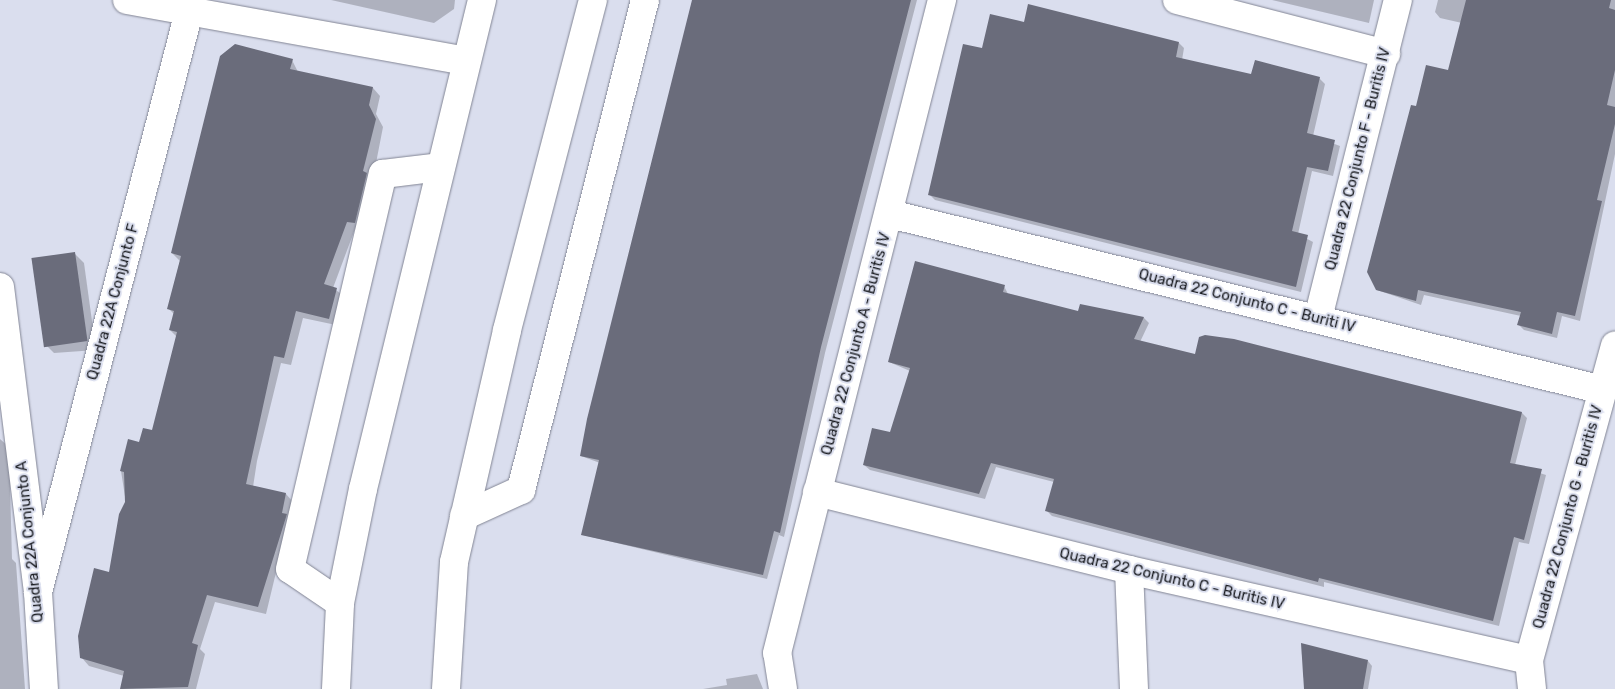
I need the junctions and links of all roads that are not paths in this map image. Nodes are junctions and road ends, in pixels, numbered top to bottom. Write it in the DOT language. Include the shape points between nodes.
graph roads {
  1 [pos="127,0"];
  2 [pos="482,0"];
  3 [pos="593,0"];
  4 [pos="645,0"];
  5 [pos="942,0"];
  6 [pos="1177,0"];
  7 [pos="1398,0"];
  8 [pos="189,12"];
  9 [pos="1386,54"];
  10 [pos="466,61"];
  11 [pos="440,167"];
  12 [pos="890,214"];
  13 [pos="0,287"];
  14 [pos="1318,318"];
  15 [pos="1615,346"];
  16 [pos="1603,390"];
  17 [pos="7,396"];
  18 [pos="817,492"];
  19 [pos="464,516"];
  20 [pos="1129,570"];
  21 [pos="38,592"];
  22 [pos="340,603"];
  23 [pos="1529,660"];
  24 [pos="44,689"];
  25 [pos="336,689"];
  26 [pos="446,689"];
  27 [pos="782,689"];
  28 [pos="1134,689"];
  29 [pos="1532,689"];
  1 -- 8 [label="street"];
  2 -- 10 [label="street"];
  3 -- 19 [label="street" via="507,330"];
  4 -- 19 [label="street" via="521,490"];
  5 -- 12 [label="street, Quadra 22 Conjunto A - Buritis IV"];
  6 -- 9 [label="street"];
  7 -- 9 [label="street, Quadra 22 Conjunto F - Buritis IV"];
  8 -- 10 [label="street"];
  8 -- 21 [label="street, Quadra 22A Conjunto F"];
  9 -- 14 [label="street, Quadra 22 Conjunto F - Buritis IV"];
  10 -- 11 [label="street"];
  11 -- 22 [label="street" via="363,489"];
  11 -- 22 [label="street" via="383,174 290,569"];
  12 -- 14 [label="street, Quadra 22 Conjunto C - Buriti IV"];
  12 -- 18 [label="street, Quadra 22 Conjunto A - Buritis IV"];
  13 -- 17 [label="street, Quadra 22A Conjunto A"];
  14 -- 16 [label="street, Quadra 22 Conjunto C - Buriti IV"];
  15 -- 16 [label="street, Quadra 22 Conjunto G - Buritis IV"];
  16 -- 23 [label="street, Quadra 22 Conjunto G - Buritis IV"];
  17 -- 21 [label="street, Quadra 22A Conjunto A"];
  18 -- 20 [label="street, Quadra 22 Conjunto C - Buritis IV"];
  18 -- 27 [label="street, Quadra 22 Conjunto A - Buritis IV" via="777,653"];
  19 -- 26 [label="street" via="454,562"];
  20 -- 23 [label="street, Quadra 22 Conjunto C - Buritis IV"];
  20 -- 28 [label="street"];
  21 -- 24 [label="street, Quadra 22A Conjunto A"];
  22 -- 25 [label="street"];
  23 -- 29 [label="street, Quadra 22 Conjunto G - Buritis IV"];
}
